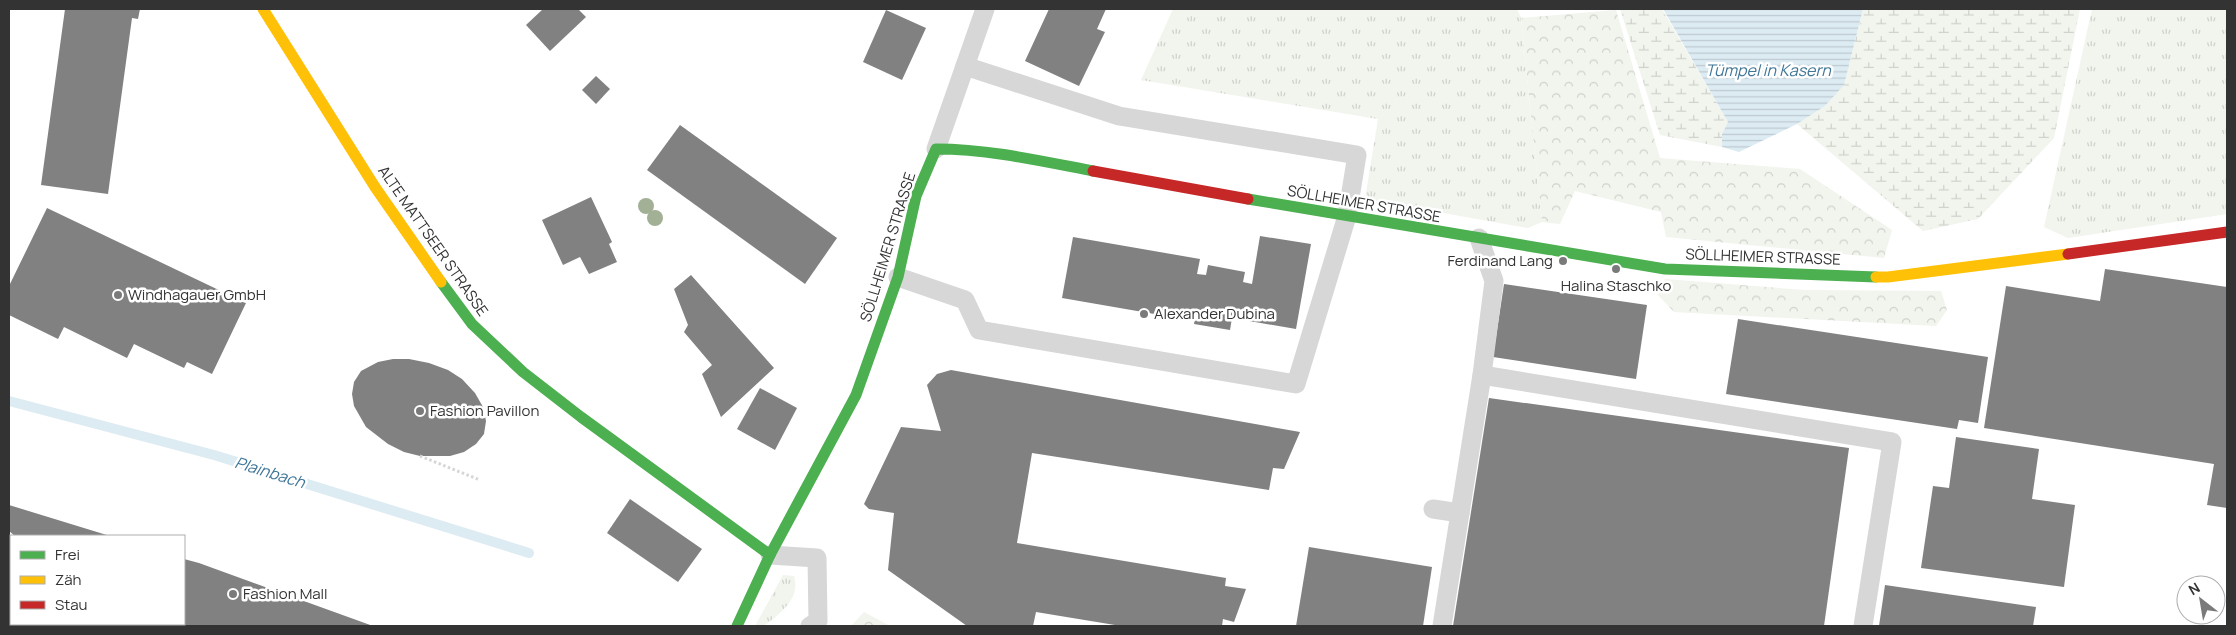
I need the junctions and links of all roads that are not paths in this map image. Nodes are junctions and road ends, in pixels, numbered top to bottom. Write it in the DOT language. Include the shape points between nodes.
graph roads {
  1 [pos="263,9"];
  2 [pos="985,9"];
  3 [pos="964,66"];
  4 [pos="936,149"];
  5 [pos="1347,216"];
  6 [pos="2227,232"];
  7 [pos="1479,238"];
  8 [pos="898,277"];
  9 [pos="1482,375"];
  10 [pos="1433,509"];
  11 [pos="1460,513"];
  12 [pos="770,555"];
  13 [pos="737,626"];
  14 [pos="810,626"];
  15 [pos="1442,626"];
  16 [pos="1863,626"];
  1 -- 12 [label="street, ALTE MATTSEER STRASSE" via="375,187 472,324 523,372 581,417"];
  2 -- 3 [label="lane"];
  3 -- 4 [label="lane"];
  3 -- 5 [label="lane" via="1119,116 1357,155"];
  4 -- 5 [label="street, SÖLLHEIMER STRASSE" via="1007,155"];
  4 -- 8 [label="street, SÖLLHEIMER STRASSE" via="916,196"];
  5 -- 7 [label="street, SÖLLHEIMER STRASSE"];
  5 -- 8 [label="lane" via="1296,384 979,330 965,300"];
  6 -- 7 [label="street, SÖLLHEIMER STRASSE" via="1888,276 1665,269"];
  7 -- 9 [label="lane" via="1494,281"];
  8 -- 12 [label="street, SÖLLHEIMER STRASSE" via="856,395"];
  9 -- 11 [label="lane"];
  9 -- 16 [label="lane" via="1892,442"];
  10 -- 11 [label="lane"];
  11 -- 15 [label="lane"];
  12 -- 13 [label="street, SÖLLHEIMER STRASSE"];
  12 -- 14 [label="lane" via="817,558 818,621"];
}
